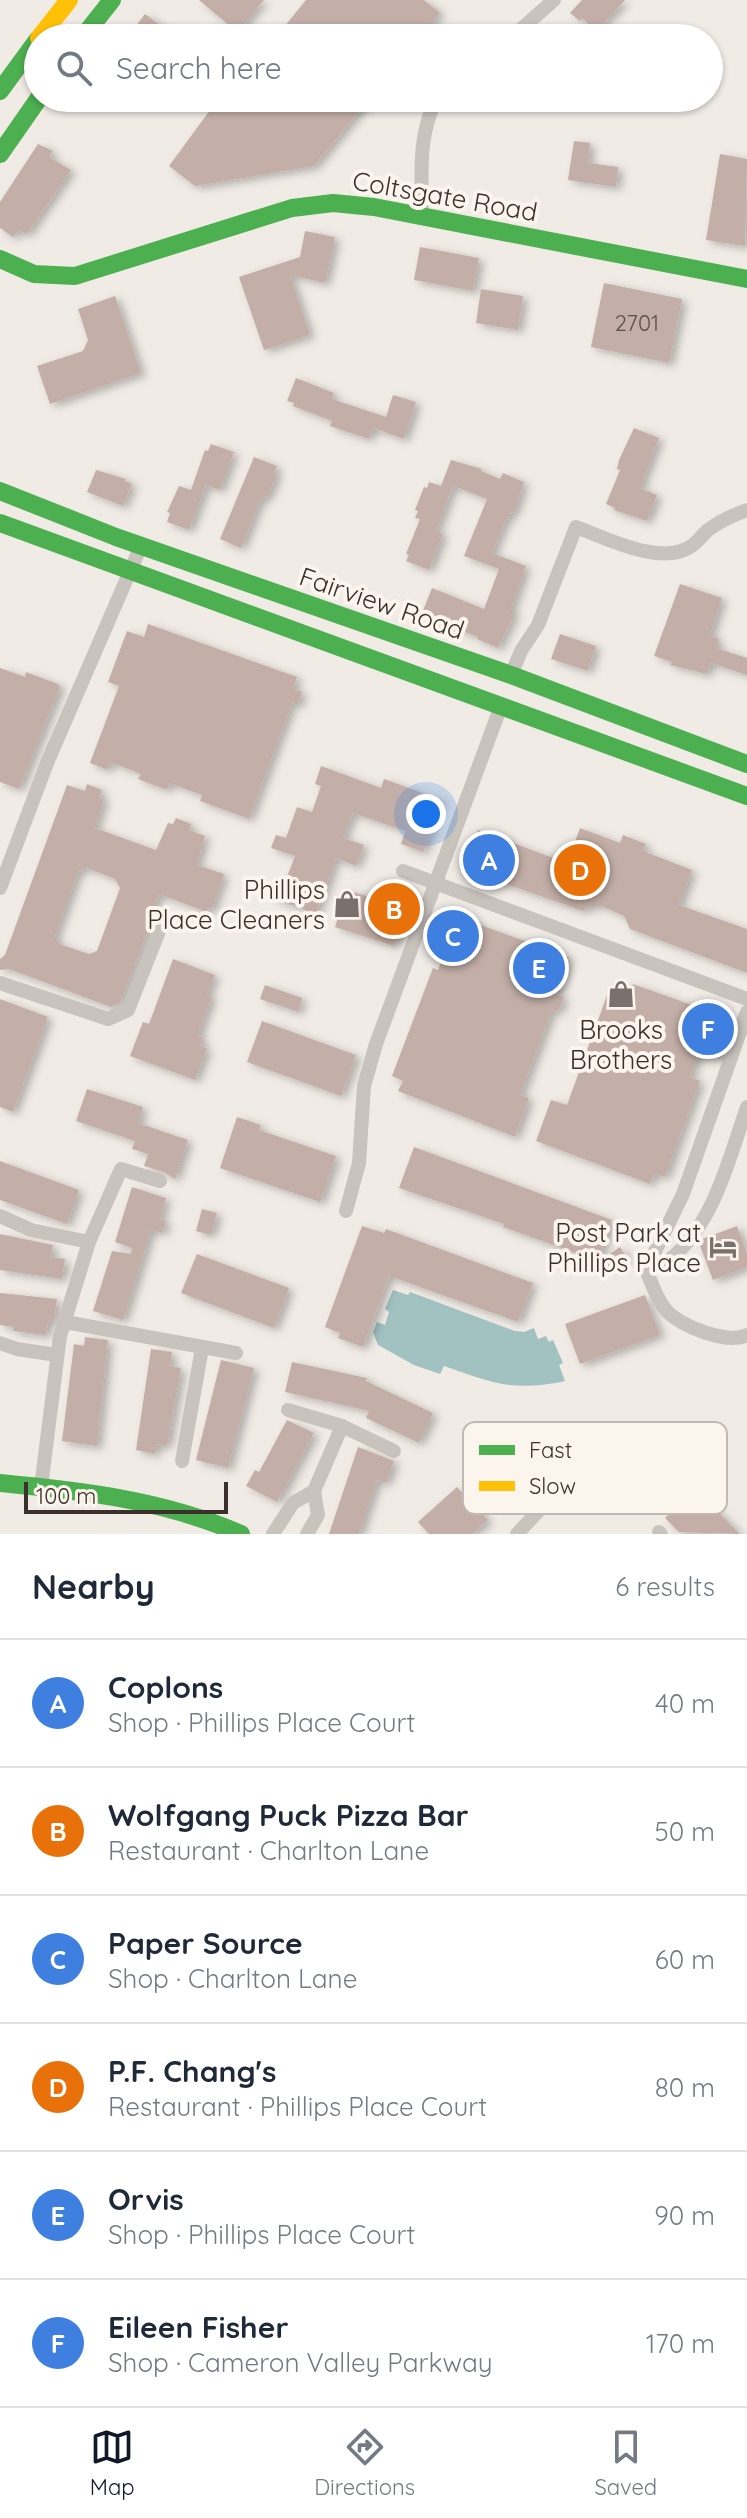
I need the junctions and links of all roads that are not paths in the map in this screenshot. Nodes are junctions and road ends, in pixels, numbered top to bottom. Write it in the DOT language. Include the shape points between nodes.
graph roads {
  1 [pos="69,0"];
  2 [pos="112,0"];
  3 [pos="554,0"];
  4 [pos="49,24"];
  5 [pos="93,24"];
  6 [pos="527,24"];
  7 [pos="24,58"];
  8 [pos="0,91"];
  9 [pos="29,112"];
  10 [pos="430,112"];
  11 [pos="0,154"];
  12 [pos="422,216"];
  13 [pos="0,259"];
  14 [pos="747,279"];
  15 [pos="0,491"];
  16 [pos="747,510"];
  17 [pos="0,523"];
  18 [pos="141,546"];
  19 [pos="129,571"];
  20 [pos="511,675"];
  21 [pos="501,706"];
  22 [pos="747,764"];
  23 [pos="747,796"];
  24 [pos="403,871"];
  25 [pos="435,883"];
  26 [pos="0,888"];
  27 [pos="163,921"];
  28 [pos="0,983"];
  29 [pos="747,999"];
  30 [pos="747,1012"];
  31 [pos="747,1107"];
  32 [pos="160,1181"];
  33 [pos="346,1211"];
  34 [pos="0,1216"];
  35 [pos="89,1242"];
  36 [pos="646,1270"];
  37 [pos="65,1322"];
  38 [pos="747,1335"];
  39 [pos="0,1343"];
  40 [pos="202,1348"];
  41 [pos="236,1353"];
  42 [pos="57,1355"];
  43 [pos="288,1410"];
  44 [pos="342,1426"];
  45 [pos="394,1451"];
  46 [pos="182,1461"];
  47 [pos="0,1483"];
  48 [pos="41,1487"];
  49 [pos="314,1491"];
  50 [pos="537,1514"];
  51 [pos="531,1521"];
  52 [pos="241,1534"];
  53 [pos="273,1534"];
  54 [pos="307,1534"];
  55 [pos="517,1534"];
  56 [pos="543,1534"];
  1 -- 4 [label="main road"];
  2 -- 5 [label="main road"];
  3 -- 6 [label="street"];
  7 -- 8 [label="main road"];
  9 -- 11 [label="main road"];
  10 -- 12 [label="street" via="421,146"];
  12 -- 13 [label="main road, Coltsgate Road" via="333,203 292,208 75,276 34,274"];
  12 -- 14 [label="main road, Coltsgate Road"];
  15 -- 18 [label="main road, Fairview Road"];
  16 -- 20 [label="street" via="671,554 650,553 576,527 538,625"];
  17 -- 19 [label="main road"];
  18 -- 19 [label="street"];
  18 -- 20 [label="main road, Fairview Road"];
  19 -- 21 [label="main road"];
  19 -- 26 [label="street"];
  20 -- 22 [label="main road, Fairview Road"];
  21 -- 23 [label="main road"];
  21 -- 25 [label="street"];
  24 -- 25 [label="street"];
  25 -- 29 [label="street"];
  25 -- 33 [label="street" via="364,1086 359,1163"];
  27 -- 28 [label="street" via="128,1010 108,1019"];
  30 -- 36 [label="street" via="683,1194"];
  31 -- 36 [label="street" via="702,1221 668,1262"];
  32 -- 35 [label="street" via="121,1169"];
  34 -- 35 [label="street"];
  35 -- 37 [label="street"];
  36 -- 38 [label="street" via="666,1311 679,1321 720,1337"];
  37 -- 40 [label="street"];
  37 -- 42 [label="street"];
  39 -- 42 [label="street"];
  40 -- 41 [label="street"];
  40 -- 46 [label="street"];
  42 -- 48 [label="street"];
  43 -- 44 [label="street"];
  44 -- 45 [label="street"];
  44 -- 49 [label="street"];
  47 -- 48 [label="main road"];
  48 -- 52 [label="main road" via="146,1501"];
  49 -- 53 [label="street" via="293,1503"];
  49 -- 54 [label="street" via="318,1515"];
  50 -- 51 [label="street"];
  51 -- 55 [label="street"];
  51 -- 56 [label="street"];
}
